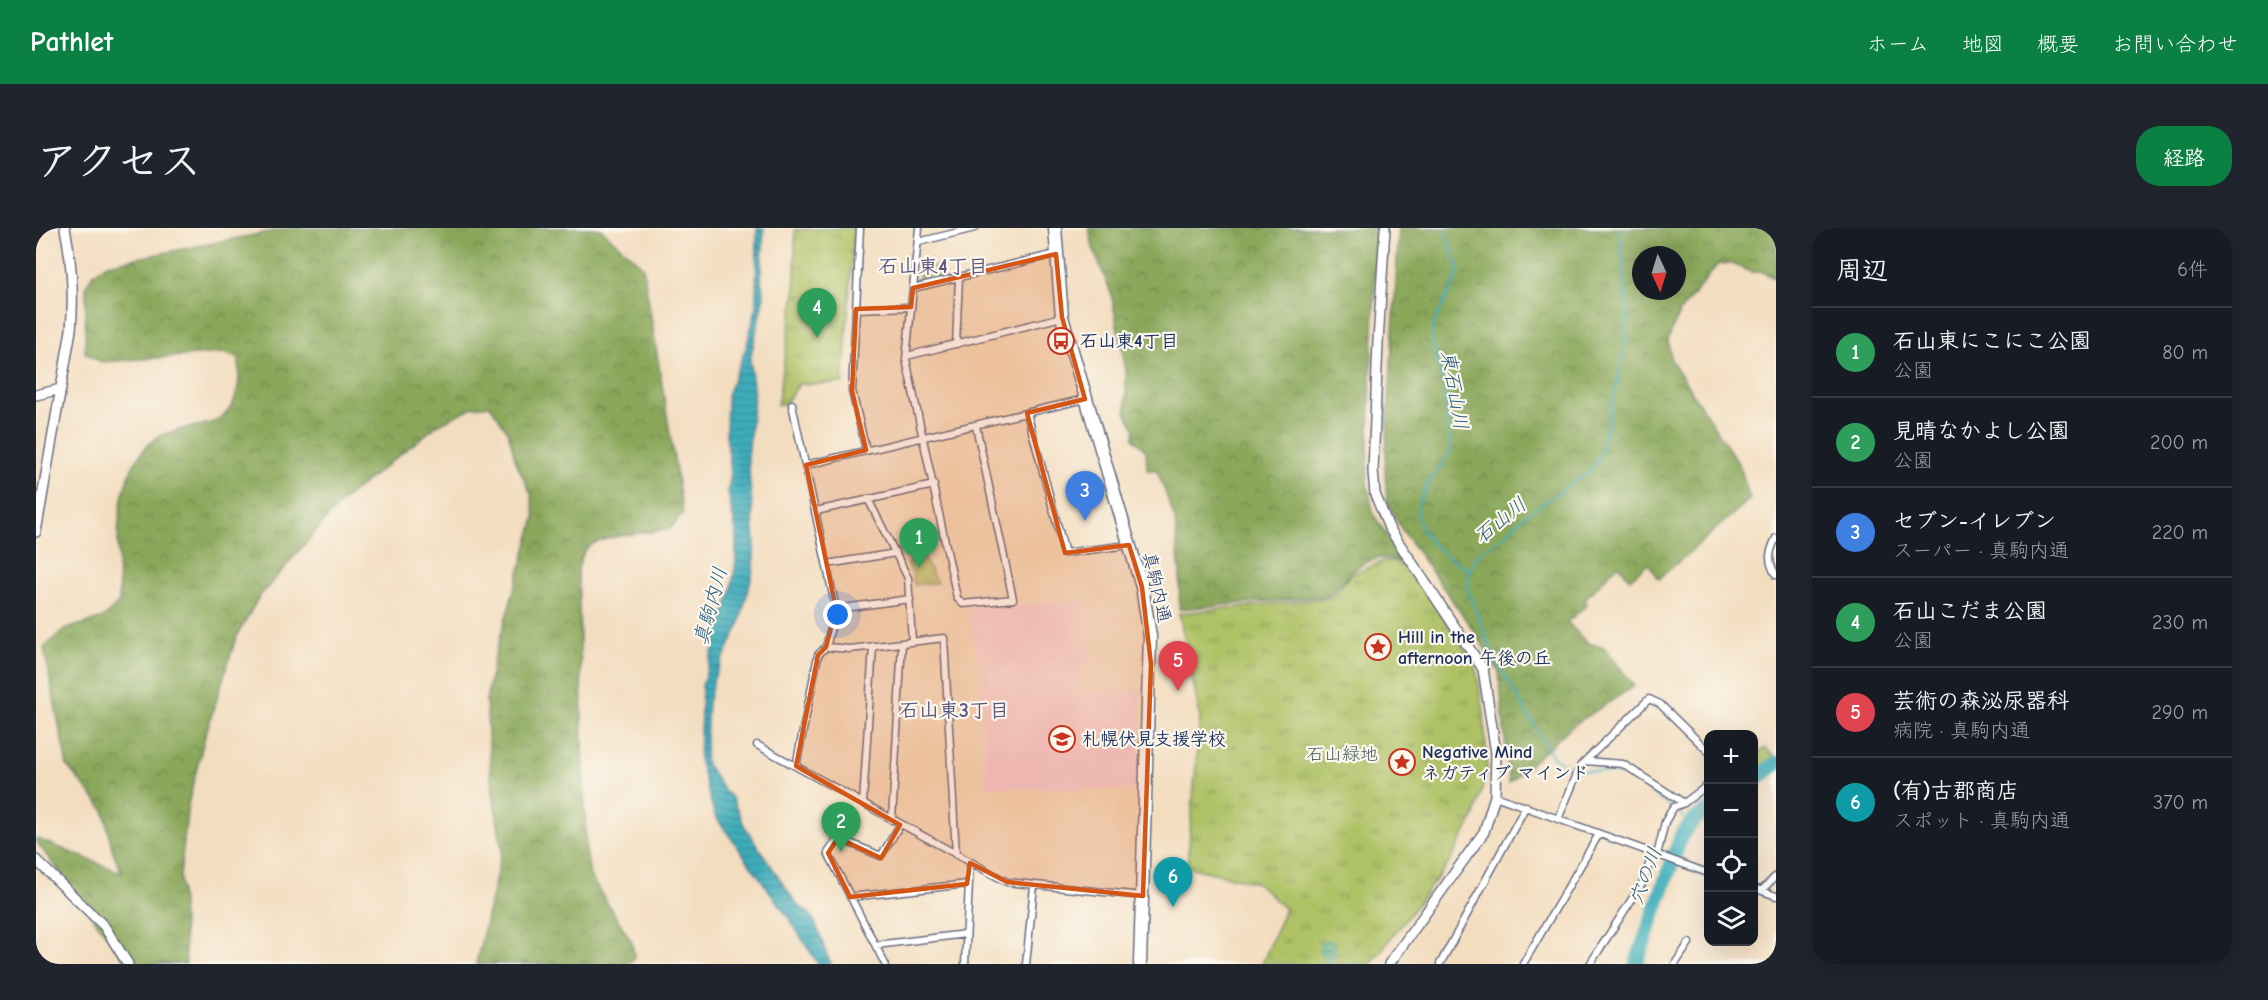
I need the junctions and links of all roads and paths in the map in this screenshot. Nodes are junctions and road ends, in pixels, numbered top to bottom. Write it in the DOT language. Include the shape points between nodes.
graph roads {
  1 [pos="65,228"];
  2 [pos="860,228"];
  3 [pos="919,228"];
  4 [pos="975,228"];
  5 [pos="1055,228"];
  6 [pos="1384,228"];
  7 [pos="918,242"];
  8 [pos="1056,254"];
  9 [pos="958,278"];
  10 [pos="913,288"];
  11 [pos="911,307"];
  12 [pos="856,309"];
  13 [pos="1062,317"];
  14 [pos="956,344"];
  15 [pos="907,356"];
  16 [pos="61,389"];
  17 [pos="36,395"];
  18 [pos="1085,399"];
  19 [pos="792,404"];
  20 [pos="1027,413"];
  21 [pos="976,426"];
  22 [pos="924,437"];
  23 [pos="866,450"];
  24 [pos="806,465"];
  25 [pos="934,485"];
  26 [pos="868,499"];
  27 [pos="816,511"];
  28 [pos="36,532"];
  29 [pos="1776,538"];
  30 [pos="1129,545"];
  31 [pos="896,553"];
  32 [pos="827,564"];
  33 [pos="1776,575"];
  34 [pos="910,599"];
  35 [pos="836,609"];
  36 [pos="912,641"];
  37 [pos="902,643"];
  38 [pos="873,646"];
  39 [pos="826,647"];
  40 [pos="757,745"];
  41 [pos="1704,747"];
  42 [pos="1583,763"];
  43 [pos="796,766"];
  44 [pos="1704,787"];
  45 [pos="1495,796"];
  46 [pos="863,803"];
  47 [pos="1684,803"];
  48 [pos="1526,806"];
  49 [pos="1558,819"];
  50 [pos="892,820"];
  51 [pos="900,825"];
  52 [pos="1599,834"];
  53 [pos="956,855"];
  54 [pos="1659,856"];
  55 [pos="36,860"];
  56 [pos="970,863"];
  57 [pos="1704,872"];
  58 [pos="1776,876"];
  59 [pos="967,884"];
  60 [pos="1034,886"];
  61 [pos="1758,889"];
  62 [pos="1762,890"];
  63 [pos="1143,896"];
  64 [pos="1776,896"];
  65 [pos="850,897"];
  66 [pos="966,934"];
  67 [pos="1689,943"];
  68 [pos="876,945"];
  69 [pos="128,964"];
  70 [pos="885,964"];
  71 [pos="965,964"];
  72 [pos="1026,964"];
  73 [pos="1140,964"];
  74 [pos="1389,964"];
  75 [pos="1440,964"];
  76 [pos="1522,964"];
  77 [pos="1590,964"];
  78 [pos="1676,964"];
  1 -- 16 [label="street" via="74,300"];
  2 -- 12 [label="street"];
  3 -- 7 [label="street"];
  4 -- 7 [label="street"];
  5 -- 8 [label="highway, 真駒内通"];
  6 -- 45 [label="street" via="1377,342 1375,494 1389,528 1483,669 1496,753"];
  7 -- 10 [label="street"];
  8 -- 9 [label="street"];
  8 -- 13 [label="highway, 真駒内通"];
  9 -- 10 [label="street"];
  9 -- 14 [label="street"];
  10 -- 11 [label="street"];
  11 -- 12 [label="street"];
  11 -- 15 [label="street"];
  12 -- 23 [label="street" via="852,391"];
  13 -- 14 [label="street"];
  13 -- 18 [label="highway, 真駒内通"];
  14 -- 15 [label="street"];
  15 -- 22 [label="street"];
  16 -- 17 [label="street"];
  16 -- 28 [label="street"];
  18 -- 20 [label="street"];
  18 -- 30 [label="highway, 真駒内通"];
  19 -- 24 [label="street"];
  20 -- 21 [label="street"];
  20 -- 30 [label="street" via="1065,553"];
  21 -- 22 [label="street"];
  21 -- 25 [label="street" via="1013,599 963,604 957,598"];
  22 -- 23 [label="street"];
  22 -- 25 [label="street"];
  23 -- 24 [label="street"];
  24 -- 27 [label="street"];
  25 -- 26 [label="street"];
  26 -- 27 [label="street"];
  26 -- 31 [label="street"];
  27 -- 32 [label="street"];
  29 -- 33 [label="street" via="1769,552"];
  30 -- 63 [label="highway, 真駒内通" via="1142,587 1150,636"];
  31 -- 32 [label="street"];
  31 -- 34 [label="street" via="908,578"];
  32 -- 35 [label="street"];
  34 -- 35 [label="street"];
  34 -- 36 [label="street"];
  35 -- 39 [label="street"];
  36 -- 37 [label="street"];
  36 -- 53 [label="street" via="944,638"];
  37 -- 38 [label="street"];
  37 -- 50 [label="street"];
  38 -- 39 [label="street"];
  38 -- 46 [label="street"];
  39 -- 43 [label="street" via="818,655"];
  40 -- 43 [label="street"];
  41 -- 42 [label="street" via="1660,704 1649,699"];
  42 -- 47 [label="street" via="1623,764"];
  42 -- 49 [label="street"];
  43 -- 46 [label="street"];
  44 -- 47 [label="street"];
  45 -- 48 [label="street"];
  45 -- 74 [label="street" via="1484,832"];
  46 -- 50 [label="street"];
  47 -- 54 [label="street" via="1672,810 1665,822"];
  48 -- 49 [label="street"];
  48 -- 75 [label="street"];
  49 -- 52 [label="street"];
  50 -- 51 [label="street"];
  51 -- 53 [label="street"];
  51 -- 65 [label="street" via="880,856 843,839 832,843 830,859"];
  52 -- 54 [label="street"];
  52 -- 76 [label="street"];
  53 -- 56 [label="street"];
  54 -- 57 [label="street"];
  54 -- 77 [label="street" via="1650,862 1643,882"];
  55 -- 69 [label="street" via="104,926"];
  56 -- 59 [label="street"];
  56 -- 60 [label="street" via="1007,882"];
  58 -- 62 [label="street"];
  59 -- 65 [label="street"];
  59 -- 66 [label="street"];
  60 -- 63 [label="street"];
  60 -- 72 [label="street"];
  61 -- 62 [label="street"];
  62 -- 64 [label="street"];
  63 -- 73 [label="highway, 真駒内通"];
  65 -- 68 [label="street"];
  66 -- 68 [label="street"];
  66 -- 71 [label="street"];
  67 -- 78 [label="street"];
  68 -- 70 [label="street"];
}
